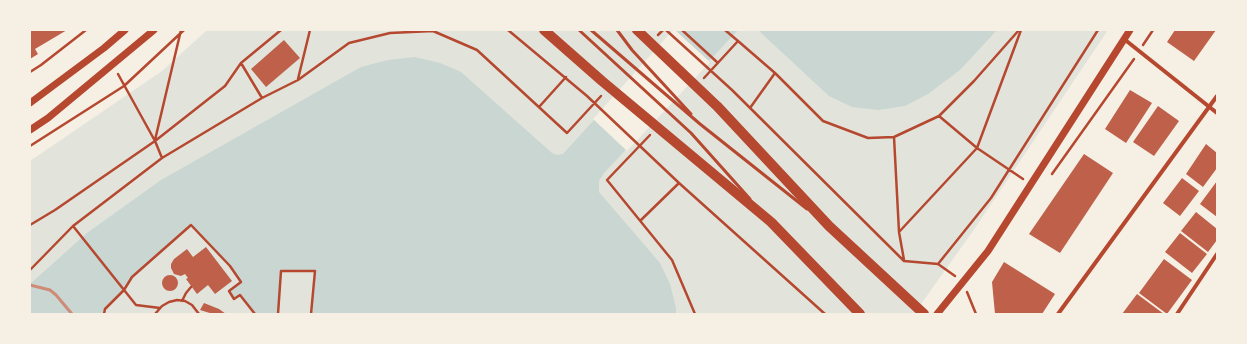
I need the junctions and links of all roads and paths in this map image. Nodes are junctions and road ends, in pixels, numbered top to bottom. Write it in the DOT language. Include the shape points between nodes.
graph roads {
  1 [pos="86,30"];
  2 [pos="125,30"];
  3 [pos="154,30"];
  4 [pos="181,30"];
  5 [pos="184,30"];
  6 [pos="281,30"];
  7 [pos="310,30"];
  8 [pos="508,30"];
  9 [pos="544,30"];
  10 [pos="580,30"];
  11 [pos="591,30"];
  12 [pos="617,30"];
  13 [pos="663,30"];
  14 [pos="666,30"];
  15 [pos="682,30"];
  16 [pos="726,30"];
  17 [pos="1020,30"];
  18 [pos="1098,30"];
  19 [pos="1130,30"];
  20 [pos="1153,30"];
  21 [pos="641,33"];
  22 [pos="179,35"];
  23 [pos="657,36"];
  24 [pos="1124,39"];
  25 [pos="738,41"];
  26 [pos="1140,50"];
  27 [pos="240,63"];
  28 [pos="718,63"];
  29 [pos="113,65"];
  30 [pos="30,72"];
  31 [pos="775,73"];
  32 [pos="566,77"];
  33 [pos="298,80"];
  34 [pos="702,80"];
  35 [pos="124,86"];
  36 [pos="604,93"];
  37 [pos="1217,96"];
  38 [pos="262,98"];
  39 [pos="30,102"];
  40 [pos="539,107"];
  41 [pos="1210,107"];
  42 [pos="750,108"];
  43 [pos="1217,113"];
  44 [pos="938,116"];
  45 [pos="700,124"];
  46 [pos="30,130"];
  47 [pos="654,130"];
  48 [pos="894,137"];
  49 [pos="154,140"];
  50 [pos="30,146"];
  51 [pos="977,148"];
  52 [pos="162,158"];
  53 [pos="1009,170"];
  54 [pos="1049,178"];
  55 [pos="680,183"];
  56 [pos="1031,184"];
  57 [pos="641,220"];
  58 [pos="771,222"];
  59 [pos="30,225"];
  60 [pos="73,226"];
  61 [pos="828,226"];
  62 [pos="899,232"];
  63 [pos="1217,254"];
  64 [pos="904,261"];
  65 [pos="938,264"];
  66 [pos="30,270"];
  67 [pos="963,282"];
  68 [pos="191,287"];
  69 [pos="972,287"];
  70 [pos="124,290"];
  71 [pos="182,301"];
  72 [pos="160,308"];
  73 [pos="104,314"];
  74 [pos="155,314"];
  75 [pos="199,314"];
  76 [pos="255,314"];
  77 [pos="278,314"];
  78 [pos="311,314"];
  79 [pos="695,314"];
  80 [pos="825,314"];
  81 [pos="860,314"];
  82 [pos="924,314"];
  83 [pos="937,314"];
  84 [pos="976,314"];
  85 [pos="1058,314"];
  86 [pos="1177,314"];
  1 -- 30 [label="path"];
  2 -- 39 [label="street"];
  3 -- 29 [label="street"];
  4 -- 22 [label="path"];
  5 -- 22 [label="path"];
  6 -- 27 [label="path"];
  7 -- 33 [label="path"];
  8 -- 32 [label="path"];
  9 -- 58 [label="main road" via="679,147"];
  10 -- 58 [label="lane" via="691,134"];
  11 -- 45 [label="lane"];
  12 -- 45 [label="lane"];
  13 -- 23 [label="path"];
  14 -- 42 [label="path"];
  15 -- 28 [label="path"];
  16 -- 25 [label="path"];
  17 -- 44 [label="path"];
  17 -- 51 [label="path"];
  18 -- 53 [label="path"];
  19 -- 24 [label="street"];
  20 -- 26 [label="path"];
  21 -- 61 [label="main road" via="717,106"];
  22 -- 35 [label="path"];
  22 -- 49 [label="path"];
  24 -- 26 [label="street"];
  24 -- 56 [label="street"];
  25 -- 28 [label="path"];
  25 -- 31 [label="path"];
  26 -- 41 [label="street"];
  26 -- 54 [label="path"];
  27 -- 38 [label="path"];
  27 -- 49 [label="path" via="225,86"];
  28 -- 34 [label="path"];
  29 -- 35 [label="path"];
  29 -- 46 [label="street"];
  31 -- 42 [label="path"];
  31 -- 48 [label="path" via="823,121 868,138"];
  32 -- 40 [label="path"];
  32 -- 55 [label="path"];
  33 -- 38 [label="path"];
  33 -- 40 [label="path" via="349,43 390,33 433,31 477,50"];
  35 -- 49 [label="path"];
  35 -- 50 [label="path"];
  36 -- 40 [label="path" via="567,133"];
  37 -- 41 [label="street"];
  38 -- 52 [label="path"];
  41 -- 43 [label="street"];
  41 -- 85 [label="street"];
  42 -- 64 [label="path"];
  44 -- 48 [label="path"];
  44 -- 51 [label="path"];
  45 -- 61 [label="lane"];
  47 -- 57 [label="path" via="607,180"];
  48 -- 62 [label="path"];
  49 -- 52 [label="path"];
  49 -- 59 [label="path"];
  51 -- 53 [label="path"];
  51 -- 62 [label="path"];
  52 -- 60 [label="path"];
  53 -- 56 [label="path"];
  53 -- 65 [label="path" via="991,198"];
  55 -- 57 [label="path"];
  55 -- 80 [label="path"];
  56 -- 67 [label="street" via="988,251"];
  57 -- 79 [label="path" via="672,260"];
  58 -- 81 [label="main road"];
  60 -- 66 [label="path"];
  60 -- 70 [label="path"];
  61 -- 82 [label="main road"];
  62 -- 64 [label="path"];
  63 -- 86 [label="street"];
  64 -- 65 [label="path"];
  65 -- 67 [label="path"];
  67 -- 83 [label="street"];
  68 -- 71 [label="path"];
  69 -- 84 [label="path" via="968,293"];
  70 -- 72 [label="path" via="136,305"];
  70 -- 73 [label="path" via="105,309"];
  70 -- 76 [label="path" via="132,278 191,225 230,266 241,282 229,291 234,299 240,295"];
  71 -- 72 [label="path" via="169,302"];
  71 -- 75 [label="path" via="192,305"];
  72 -- 74 [label="path"];
  77 -- 78 [label="path" via="282,271 315,272"];
}
